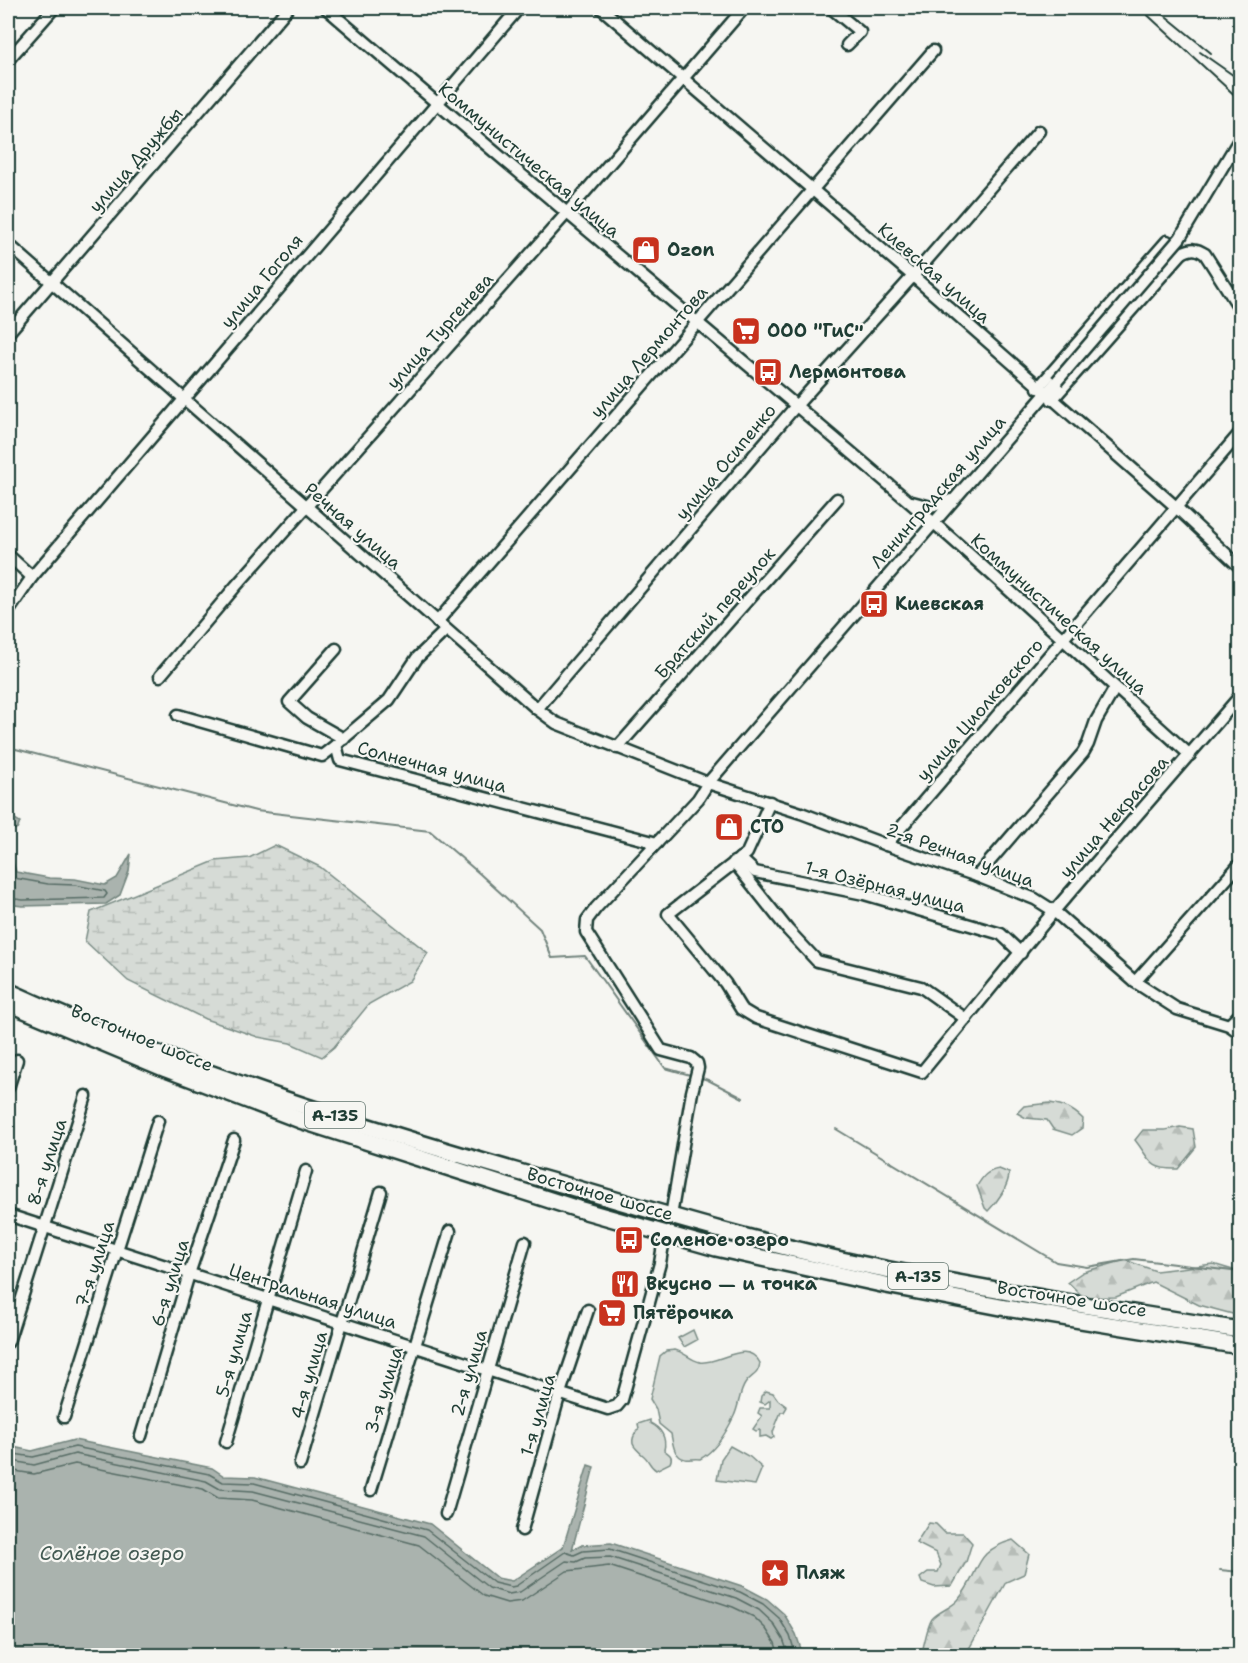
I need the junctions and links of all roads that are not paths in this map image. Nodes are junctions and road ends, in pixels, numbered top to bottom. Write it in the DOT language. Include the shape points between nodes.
graph roads {
  1 [pos="54,8"];
  2 [pos="288,8"];
  3 [pos="326,8"];
  4 [pos="519,8"];
  5 [pos="601,8"];
  6 [pos="744,8"];
  7 [pos="831,8"];
  8 [pos="847,45"];
  9 [pos="933,51"];
  10 [pos="8,60"];
  11 [pos="683,79"];
  12 [pos="436,103"];
  13 [pos="1039,131"];
  14 [pos="1240,138"];
  15 [pos="813,189"];
  16 [pos="566,214"];
  17 [pos="8,244"];
  18 [pos="1182,254"];
  19 [pos="913,276"];
  20 [pos="52,283"];
  21 [pos="1240,309"];
  22 [pos="696,323"];
  23 [pos="8,333"];
  24 [pos="1046,394"];
  25 [pos="184,398"];
  26 [pos="795,407"];
  27 [pos="1240,433"];
  28 [pos="956,496"];
  29 [pos="837,499"];
  30 [pos="904,499"];
  31 [pos="307,507"];
  32 [pos="1176,507"];
  33 [pos="933,523"];
  34 [pos="8,555"];
  35 [pos="1240,567"];
  36 [pos="32,577"];
  37 [pos="8,612"];
  38 [pos="442,626"];
  39 [pos="1063,640"];
  40 [pos="336,649"];
  41 [pos="160,676"];
  42 [pos="1115,688"];
  43 [pos="1240,696"];
  44 [pos="537,709"];
  45 [pos="178,715"];
  46 [pos="340,742"];
  47 [pos="617,748"];
  48 [pos="1190,755"];
  49 [pos="708,783"];
  50 [pos="770,802"];
  51 [pos="657,843"];
  52 [pos="886,845"];
  53 [pos="737,860"];
  54 [pos="1240,864"];
  55 [pos="977,876"];
  56 [pos="1054,911"];
  57 [pos="1021,953"];
  58 [pos="1135,982"];
  59 [pos="8,991"];
  60 [pos="8,1003"];
  61 [pos="1240,1014"];
  62 [pos="966,1020"];
  63 [pos="1229,1025"];
  64 [pos="1240,1033"];
  65 [pos="17,1060"];
  66 [pos="8,1088"];
  67 [pos="87,1096"];
  68 [pos="158,1121"];
  69 [pos="234,1140"];
  70 [pos="462,1156"];
  71 [pos="426,1161"];
  72 [pos="306,1171"];
  73 [pos="381,1192"];
  74 [pos="8,1215"];
  75 [pos="671,1216"];
  76 [pos="44,1227"];
  77 [pos="450,1231"];
  78 [pos="665,1233"];
  79 [pos="525,1242"];
  80 [pos="117,1250"];
  81 [pos="189,1274"];
  82 [pos="888,1278"];
  83 [pos="267,1299"];
  84 [pos="588,1310"];
  85 [pos="341,1323"];
  86 [pos="1240,1330"];
  87 [pos="8,1342"];
  88 [pos="414,1346"];
  89 [pos="1240,1346"];
  90 [pos="487,1370"];
  91 [pos="560,1393"];
  92 [pos="64,1417"];
  93 [pos="141,1436"];
  94 [pos="226,1442"];
  95 [pos="300,1464"];
  96 [pos="370,1490"];
  97 [pos="446,1514"];
  98 [pos="522,1530"];
  1 -- 10 [label="street"];
  2 -- 20 [label="street, улица Дружбы"];
  3 -- 12 [label="street, Коммунистическая улица"];
  4 -- 12 [label="street, улица Гоголя"];
  5 -- 11 [label="street, Киевская улица"];
  6 -- 11 [label="street, улица Тургенева"];
  7 -- 8 [label="street" via="860,32"];
  9 -- 15 [label="street, улица Лермонтова"];
  11 -- 15 [label="street, Киевская улица"];
  11 -- 16 [label="street, улица Тургенева"];
  12 -- 16 [label="street, Коммунистическая улица"];
  12 -- 25 [label="street, улица Гоголя"];
  13 -- 19 [label="street, улица Осипенко"];
  14 -- 24 [label="street, Ленинградская улица, bridge" via="1180,237"];
  15 -- 19 [label="street, Киевская улица"];
  15 -- 22 [label="street, улица Лермонтова"];
  16 -- 22 [label="street, Коммунистическая улица"];
  16 -- 31 [label="street, улица Тургенева"];
  17 -- 20 [label="street, Речная улица"];
  18 -- 21 [label="street" via="1191,249 1206,254"];
  18 -- 24 [label="street"];
  18 -- 24 [label="street" via="1167,241"];
  19 -- 24 [label="street, Киевская улица"];
  19 -- 26 [label="street, улица Осипенко"];
  20 -- 23 [label="street, улица Дружбы"];
  20 -- 25 [label="street, Речная улица"];
  22 -- 26 [label="street, Коммунистическая улица"];
  22 -- 38 [label="street, улица Лермонтова"];
  24 -- 28 [label="street, Ленинградская улица"];
  24 -- 32 [label="street, Киевская улица"];
  25 -- 31 [label="street, Речная улица"];
  25 -- 36 [label="street, улица Гоголя"];
  26 -- 30 [label="street, Коммунистическая улица"];
  26 -- 44 [label="street, улица Осипенко"];
  27 -- 32 [label="street, улица Циолковского"];
  28 -- 30 [label="street, Коммунистическая улица" via="931,507"];
  28 -- 33 [label="street, Ленинградская улица"];
  29 -- 47 [label="street, Братский переулок"];
  30 -- 33 [label="street, Коммунистическая улица"];
  31 -- 38 [label="street, Речная улица"];
  31 -- 41 [label="street, улица Тургенева"];
  32 -- 35 [label="street, Киевская улица"];
  32 -- 39 [label="street, улица Циолковского"];
  33 -- 39 [label="street, Коммунистическая улица"];
  33 -- 49 [label="street, Ленинградская улица"];
  34 -- 36 [label="street"];
  36 -- 37 [label="street, улица Гоголя"];
  38 -- 44 [label="street, Речная улица"];
  38 -- 46 [label="street, улица Лермонтова" via="389,700"];
  39 -- 42 [label="street, Коммунистическая улица"];
  39 -- 52 [label="street, улица Циолковского"];
  40 -- 46 [label="street" via="289,702"];
  42 -- 48 [label="street, Коммунистическая улица"];
  42 -- 55 [label="street" via="1083,753"];
  43 -- 48 [label="street, улица Некрасова"];
  44 -- 47 [label="street, Речная улица" via="556,723"];
  45 -- 46 [label="street, Солнечная улица" via="322,756"];
  46 -- 51 [label="street, Солнечная улица" via="340,760"];
  47 -- 49 [label="street, Речная улица"];
  48 -- 56 [label="street, улица Некрасова"];
  49 -- 50 [label="street, 2-я Речная улица"];
  49 -- 51 [label="street, Ленинградская улица"];
  50 -- 52 [label="street, 2-я Речная улица"];
  50 -- 53 [label="street" via="747,853"];
  51 -- 75 [label="street, Ленинградская улица" via="596,908 587,920 586,932 661,1050 691,1058 698,1068"];
  52 -- 55 [label="street, 2-я Речная улица"];
  53 -- 57 [label="street, 1-я Озёрная улица" via="755,872 864,894 1001,934"];
  53 -- 62 [label="street" via="788,930 817,961 921,987"];
  53 -- 62 [label="street, улица Некрасова" via="668,915 741,1009 756,1018 922,1072"];
  54 -- 58 [label="street"];
  55 -- 56 [label="street, 2-я Речная улица" via="1035,899"];
  56 -- 57 [label="street, улица Некрасова"];
  56 -- 58 [label="street, 2-я Речная улица"];
  57 -- 62 [label="street, улица Некрасова"];
  58 -- 63 [label="street, 2-я Речная улица" via="1177,1009"];
  59 -- 70 [label="highway, Восточное шоссе / А-135" via="256,1089"];
  60 -- 71 [label="highway, Восточное шоссе / А-135" via="166,1070"];
  61 -- 63 [label="street"];
  63 -- 64 [label="street, 2-я Речная улица"];
  65 -- 66 [label="street"];
  67 -- 76 [label="street, 8-я улица"];
  68 -- 80 [label="street, 7-я улица"];
  69 -- 81 [label="street, 6-я улица"];
  70 -- 71 [label="highway" via="404,1143 401,1146 405,1152"];
  70 -- 75 [label="highway, Восточное шоссе / А-135"];
  71 -- 78 [label="highway, Восточное шоссе / А-135"];
  72 -- 83 [label="street, 5-я улица"];
  73 -- 85 [label="street, 4-я улица"];
  74 -- 76 [label="street, Центральная улица"];
  75 -- 82 [label="highway, Восточное шоссе / А-135" via="856,1263"];
  76 -- 80 [label="street, Центральная улица"];
  76 -- 87 [label="street, 8-я улица"];
  77 -- 88 [label="street, 3-я улица"];
  78 -- 82 [label="highway, Восточное шоссе / А-135" via="716,1248"];
  78 -- 91 [label="street, Центральная улица" via="622,1400 608,1409"];
  79 -- 90 [label="street, 2-я улица"];
  80 -- 81 [label="street, Центральная улица"];
  80 -- 92 [label="street, 7-я улица"];
  81 -- 83 [label="street, Центральная улица"];
  81 -- 93 [label="street, 6-я улица"];
  82 -- 86 [label="highway, Восточное шоссе / А-135"];
  82 -- 89 [label="highway, Восточное шоссе / А-135" via="1006,1308"];
  83 -- 85 [label="street, Центральная улица"];
  83 -- 94 [label="street, 5-я улица"];
  84 -- 91 [label="street, 1-я улица"];
  85 -- 88 [label="street, Центральная улица"];
  85 -- 95 [label="street, 4-я улица"];
  88 -- 90 [label="street, Центральная улица"];
  88 -- 96 [label="street, 3-я улица"];
  90 -- 91 [label="street, Центральная улица"];
  90 -- 97 [label="street, 2-я улица"];
  91 -- 98 [label="street, 1-я улица"];
}
